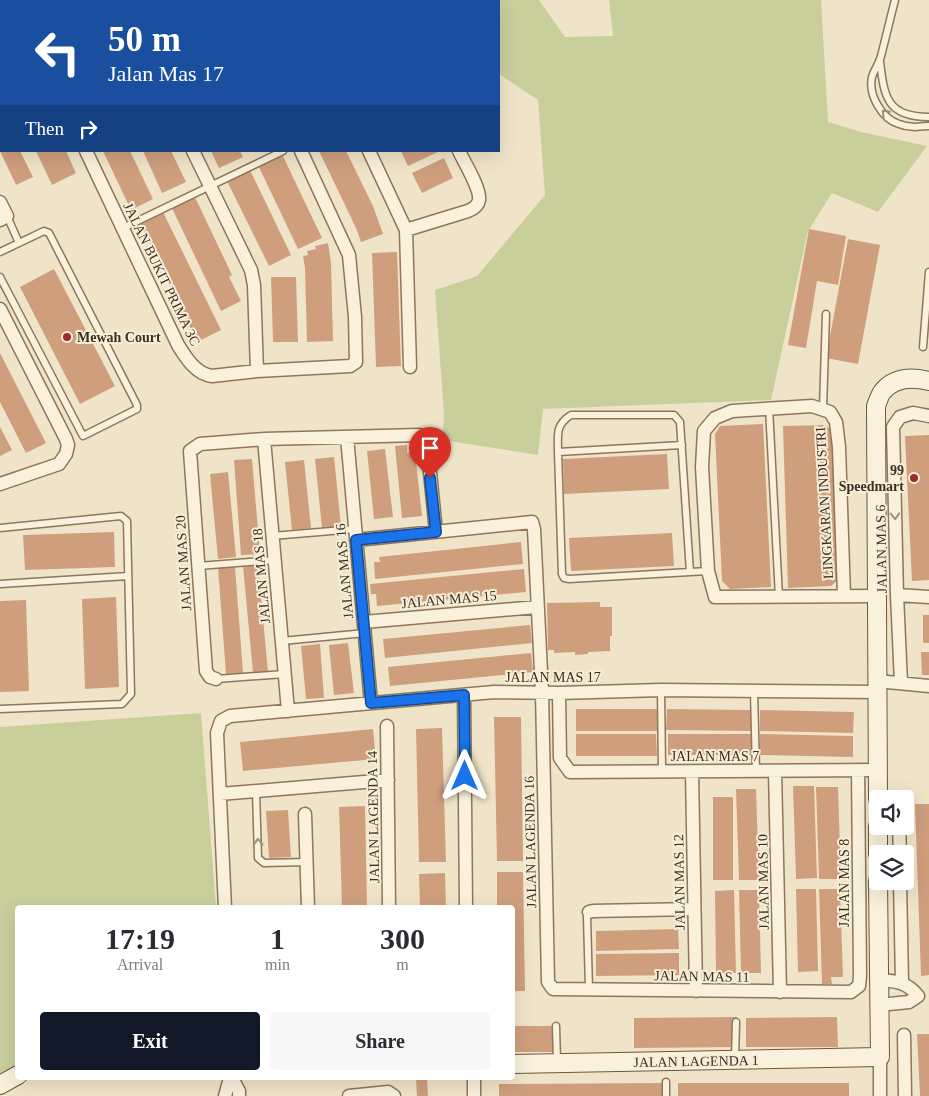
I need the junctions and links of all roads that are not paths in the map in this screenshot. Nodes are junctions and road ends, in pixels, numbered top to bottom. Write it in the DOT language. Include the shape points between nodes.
graph roads {
  1 [pos="895,0"];
  2 [pos="880,60"];
  3 [pos="929,117"];
  4 [pos="929,126"];
  5 [pos="86,152"];
  6 [pos="193,152"];
  7 [pos="281,152"];
  8 [pos="301,152"];
  9 [pos="369,152"];
  10 [pos="460,152"];
  11 [pos="210,186"];
  12 [pos="0,202"];
  13 [pos="4,218"];
  14 [pos="123,228"];
  15 [pos="406,230"];
  16 [pos="19,242"];
  17 [pos="0,252"];
  18 [pos="929,272"];
  19 [pos="0,277"];
  20 [pos="0,309"];
  21 [pos="826,314"];
  22 [pos="923,347"];
  23 [pos="410,367"];
  24 [pos="257,371"];
  25 [pos="929,381"];
  26 [pos="769,408"];
  27 [pos="823,409"];
  28 [pos="929,416"];
  29 [pos="347,437"];
  30 [pos="264,439"];
  31 [pos="682,445"];
  32 [pos="558,452"];
  33 [pos="0,484"];
  34 [pos="876,486"];
  35 [pos="895,488"];
  36 [pos="0,528"];
  37 [pos="436,532"];
  38 [pos="356,535"];
  39 [pos="272,536"];
  40 [pos="274,560"];
  41 [pos="198,566"];
  42 [pos="708,571"];
  43 [pos="690,572"];
  44 [pos="128,576"];
  45 [pos="0,584"];
  46 [pos="897,595"];
  47 [pos="844,596"];
  48 [pos="877,596"];
  49 [pos="779,597"];
  50 [pos="929,597"];
  51 [pos="537,607"];
  52 [pos="364,628"];
  53 [pos="282,640"];
  54 [pos="285,674"];
  55 [pos="216,679"];
  56 [pos="901,683"];
  57 [pos="929,686"];
  58 [pos="877,687"];
  59 [pos="661,690"];
  60 [pos="754,691"];
  61 [pos="542,692"];
  62 [pos="559,693"];
  63 [pos="464,695"];
  64 [pos="371,703"];
  65 [pos="0,709"];
  66 [pos="288,711"];
  67 [pos="387,726"];
  68 [pos="858,770"];
  69 [pos="877,770"];
  70 [pos="756,771"];
  71 [pos="775,771"];
  72 [pos="662,772"];
  73 [pos="692,772"];
  74 [pos="388,780"];
  75 [pos="878,790"];
  76 [pos="256,791"];
  77 [pos="220,794"];
  78 [pos="305,814"];
  79 [pos="307,862"];
  80 [pos="878,890"];
  81 [pos="900,890"];
  82 [pos="225,905"];
  83 [pos="308,905"];
  84 [pos="390,905"];
  85 [pos="466,905"];
  86 [pos="694,908"];
  87 [pos="589,912"];
  88 [pos="879,980"];
  89 [pos="902,982"];
  90 [pos="553,989"];
  91 [pos="589,989"];
  92 [pos="696,990"];
  93 [pos="780,992"];
  94 [pos="851,992"];
  95 [pos="924,996"];
  96 [pos="879,1005"];
  97 [pos="736,1022"];
  98 [pos="556,1026"];
  99 [pos="904,1035"];
  100 [pos="880,1057"];
  101 [pos="735,1060"];
  102 [pos="515,1064"];
  103 [pos="557,1064"];
  104 [pos="15,1077"];
  105 [pos="230,1080"];
  106 [pos="232,1080"];
  107 [pos="474,1080"];
  108 [pos="666,1082"];
  109 [pos="0,1085"];
  110 [pos="225,1096"];
  111 [pos="239,1096"];
  112 [pos="349,1096"];
  113 [pos="394,1096"];
  114 [pos="474,1096"];
  115 [pos="666,1096"];
  116 [pos="880,1096"];
  117 [pos="905,1096"];
  1 -- 2 [label="lane"];
  2 -- 3 [label="lane" via="888,100 908,116"];
  4 -- 2 [label="lane, one-way" via="896,124 884,114 872,90 872,78"];
  5 -- 14 [label="street, JALAN BUKIT PRIMA 3C"];
  6 -- 11 [label="street"];
  7 -- 11 [label="lane"];
  8 -- 24 [label="street, JALAN BUKIT PRIMA 3C" via="349,256 356,317 356,362 350,366"];
  9 -- 15 [label="street"];
  10 -- 15 [label="street" via="478,191 476,206 468,212"];
  11 -- 14 [label="lane"];
  11 -- 24 [label="street" via="251,270"];
  12 -- 13 [label="street"];
  13 -- 16 [label="lane"];
  14 -- 24 [label="street, JALAN BUKIT PRIMA 3C" via="187,360 207,375"];
  15 -- 23 [label="street"];
  16 -- 17 [label="lane"];
  16 -- 19 [label="lane" via="44,231 49,233 137,410 83,436"];
  18 -- 22 [label="lane"];
  20 -- 33 [label="street" via="68,445 59,464"];
  21 -- 27 [label="lane"];
  25 -- 34 [label="street" via="899,380 883,391 876,406"];
  26 -- 27 [label="street, LINGKARAN INDUSTRI" via="812,406"];
  26 -- 42 [label="street, LINGKARAN INDUSTRI" via="732,411 715,418 704,431 702,466"];
  26 -- 49 [label="lane"];
  27 -- 47 [label="street, LINGKARAN INDUSTRI" via="830,412 836,422 839,447"];
  28 -- 35 [label="street, JALAN MAS 6" via="913,414 900,417 894,427"];
  29 -- 30 [label="street"];
  29 -- 37 [label="street" via="420,435 427,442"];
  29 -- 38 [label="street, JALAN MAS 16"];
  30 -- 39 [label="street, JALAN MAS 18"];
  30 -- 41 [label="street, JALAN MAS 20" via="200,444 190,451"];
  31 -- 32 [label="lane"];
  31 -- 32 [label="lane" via="680,422 674,415 571,415 562,420 558,428"];
  31 -- 43 [label="lane"];
  32 -- 43 [label="lane" via="564,578"];
  34 -- 35 [label="street"];
  34 -- 48 [label="street"];
  35 -- 46 [label="street, JALAN MAS 6, one-way"];
  36 -- 44 [label="lane" via="121,516 127,521"];
  37 -- 38 [label="street"];
  37 -- 51 [label="street, JALAN LAGENDA 16" via="532,522"];
  38 -- 39 [label="lane"];
  38 -- 52 [label="street, JALAN MAS 16"];
  39 -- 40 [label="street, JALAN MAS 18"];
  40 -- 41 [label="lane"];
  40 -- 53 [label="street, JALAN MAS 18"];
  41 -- 55 [label="street, JALAN MAS 20" via="206,671"];
  42 -- 43 [label="lane"];
  42 -- 49 [label="street, LINGKARAN INDUSTRI" via="715,597"];
  44 -- 45 [label="lane"];
  44 -- 65 [label="lane" via="131,694 122,704"];
  46 -- 50 [label="street"];
  46 -- 56 [label="street, JALAN MAS 6"];
  47 -- 48 [label="street"];
  47 -- 49 [label="street"];
  48 -- 58 [label="street"];
  51 -- 52 [label="street, JALAN MAS 15"];
  51 -- 61 [label="street, JALAN LAGENDA 16"];
  52 -- 53 [label="lane"];
  52 -- 64 [label="street, JALAN MAS 16"];
  53 -- 54 [label="street, JALAN MAS 18"];
  54 -- 55 [label="lane"];
  54 -- 66 [label="street, JALAN MAS 18"];
  56 -- 57 [label="street, JALAN MAS 17"];
  56 -- 58 [label="street, JALAN MAS 17"];
  58 -- 60 [label="street, JALAN MAS 17"];
  58 -- 69 [label="street"];
  59 -- 60 [label="street, JALAN MAS 17"];
  59 -- 62 [label="street, JALAN MAS 17"];
  59 -- 72 [label="lane"];
  60 -- 70 [label="lane"];
  61 -- 62 [label="street, JALAN MAS 17"];
  61 -- 63 [label="street, JALAN MAS 17"];
  61 -- 90 [label="street, JALAN LAGENDA 16" via="548,982"];
  62 -- 72 [label="street, JALAN MAS 7" via="560,758 570,772"];
  63 -- 64 [label="street, JALAN MAS 17"];
  63 -- 85 [label="street"];
  64 -- 66 [label="street, JALAN MAS 17"];
  66 -- 77 [label="street, JALAN MAS 17" via="230,716 221,721 217,733"];
  67 -- 74 [label="street, JALAN LAGENDA 14"];
  68 -- 69 [label="street, JALAN MAS 7"];
  68 -- 71 [label="street, JALAN MAS 7"];
  68 -- 94 [label="street, JALAN MAS 8" via="860,976 859,986"];
  69 -- 75 [label="street"];
  70 -- 71 [label="street, JALAN MAS 7"];
  70 -- 73 [label="street, JALAN MAS 7"];
  71 -- 93 [label="street, JALAN MAS 10"];
  72 -- 73 [label="street, JALAN MAS 7"];
  73 -- 86 [label="street, JALAN MAS 12"];
  74 -- 76 [label="street"];
  74 -- 84 [label="street, JALAN LAGENDA 14"];
  76 -- 77 [label="street"];
  79 -- 76 [label="lane, one-way" via="264,863 258,858"];
  77 -- 82 [label="street"];
  78 -- 79 [label="street"];
  79 -- 83 [label="street"];
  80 -- 88 [label="street"];
  81 -- 89 [label="street"];
  86 -- 87 [label="street"];
  86 -- 92 [label="street, JALAN MAS 12"];
  87 -- 91 [label="lane"];
  88 -- 89 [label="street"];
  88 -- 96 [label="street"];
  89 -- 95 [label="street"];
  90 -- 91 [label="street, JALAN MAS 11"];
  91 -- 92 [label="street, JALAN MAS 11"];
  92 -- 93 [label="street, JALAN MAS 11"];
  93 -- 94 [label="street, JALAN MAS 11"];
  95 -- 96 [label="street" via="909,1002"];
  96 -- 100 [label="street"];
  97 -- 101 [label="lane"];
  98 -- 103 [label="lane"];
  99 -- 117 [label="street"];
  100 -- 101 [label="street, JALAN LAGENDA 1"];
  100 -- 116 [label="street"];
  101 -- 103 [label="street, JALAN LAGENDA 1"];
  102 -- 103 [label="street, JALAN LAGENDA 1"];
  104 -- 109 [label="street"];
  105 -- 110 [label="street"];
  106 -- 111 [label="street"];
  107 -- 114 [label="street"];
  108 -- 115 [label="lane"];
  112 -- 113 [label="street" via="388,1092"];
}
